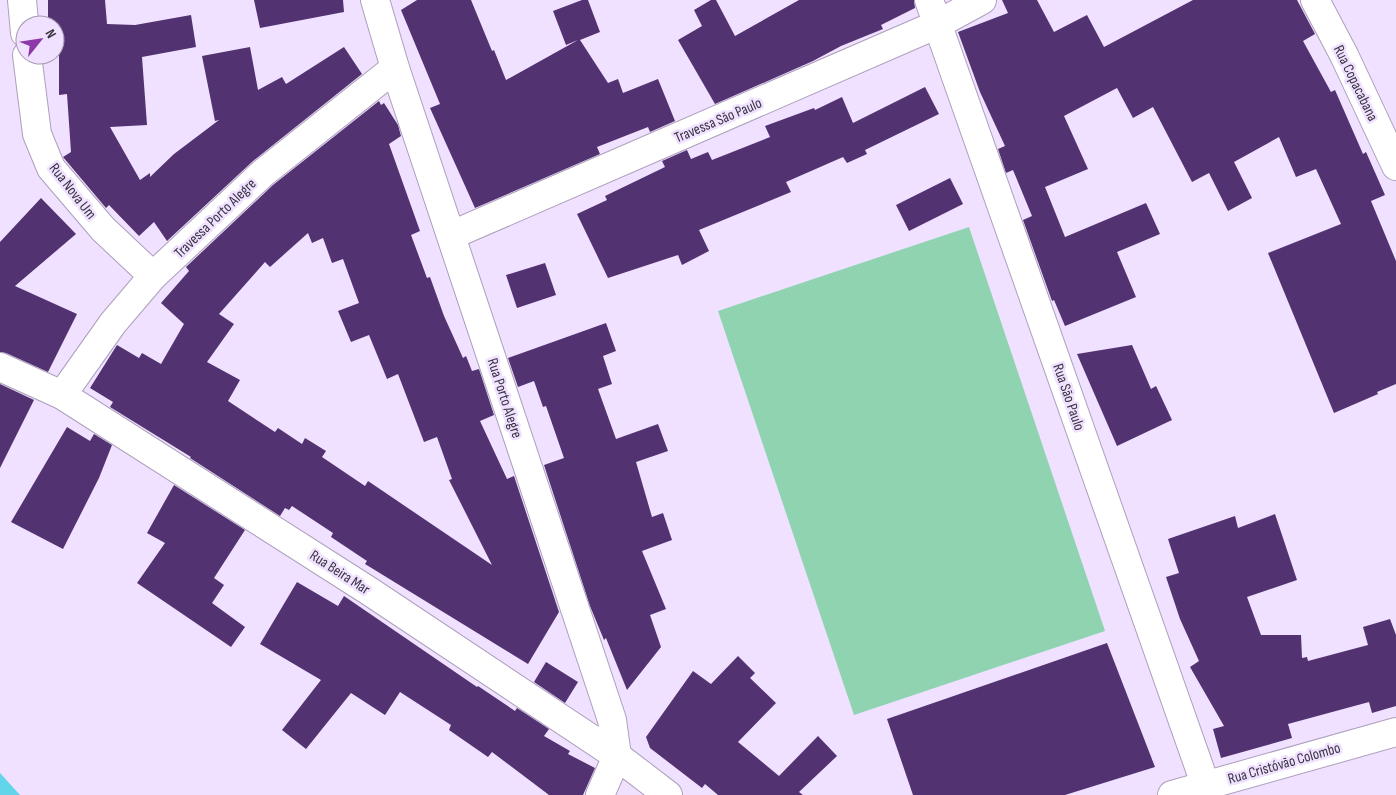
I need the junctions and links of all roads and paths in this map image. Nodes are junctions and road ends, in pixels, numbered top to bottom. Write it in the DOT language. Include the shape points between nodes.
graph roads {
  1 [pos="22,0"];
  2 [pos="375,0"];
  3 [pos="982,0"];
  4 [pos="1315,0"];
  5 [pos="934,12"];
  6 [pos="23,15"];
  7 [pos="28,65"];
  8 [pos="395,68"];
  9 [pos="1396,166"];
  10 [pos="452,235"];
  11 [pos="153,276"];
  12 [pos="0,368"];
  13 [pos="62,395"];
  14 [pos="1396,732"];
  15 [pos="617,756"];
  16 [pos="1207,790"];
  17 [pos="600,795"];
  18 [pos="668,795"];
  19 [pos="1172,795"];
  1 -- 6 [label="street"];
  2 -- 8 [label="street, Rua Porto Alegre"];
  3 -- 5 [label="street, Travessa São Paulo"];
  4 -- 9 [label="street, Rua Copacabana"];
  5 -- 10 [label="street, Travessa São Paulo"];
  5 -- 16 [label="street, Rua São Paulo"];
  7 -- 11 [label="street, Rua Nova Um" via="37,134 51,168 103,230"];
  8 -- 10 [label="street, Rua Porto Alegre"];
  8 -- 11 [label="street, Travessa Porto Alegre" via="263,172"];
  10 -- 15 [label="street, Rua Porto Alegre" via="612,720"];
  11 -- 13 [label="street, Travessa Porto Alegre" via="113,323"];
  12 -- 13 [label="street, Rua Beira Mar"];
  13 -- 15 [label="street, Rua Beira Mar" via="369,591"];
  14 -- 16 [label="street, Rua Cristóvão Colombo"];
  15 -- 17 [label="street"];
  15 -- 18 [label="street, Rua Beira Mar"];
  16 -- 19 [label="street, Rua Cristóvão Colombo"];
}
